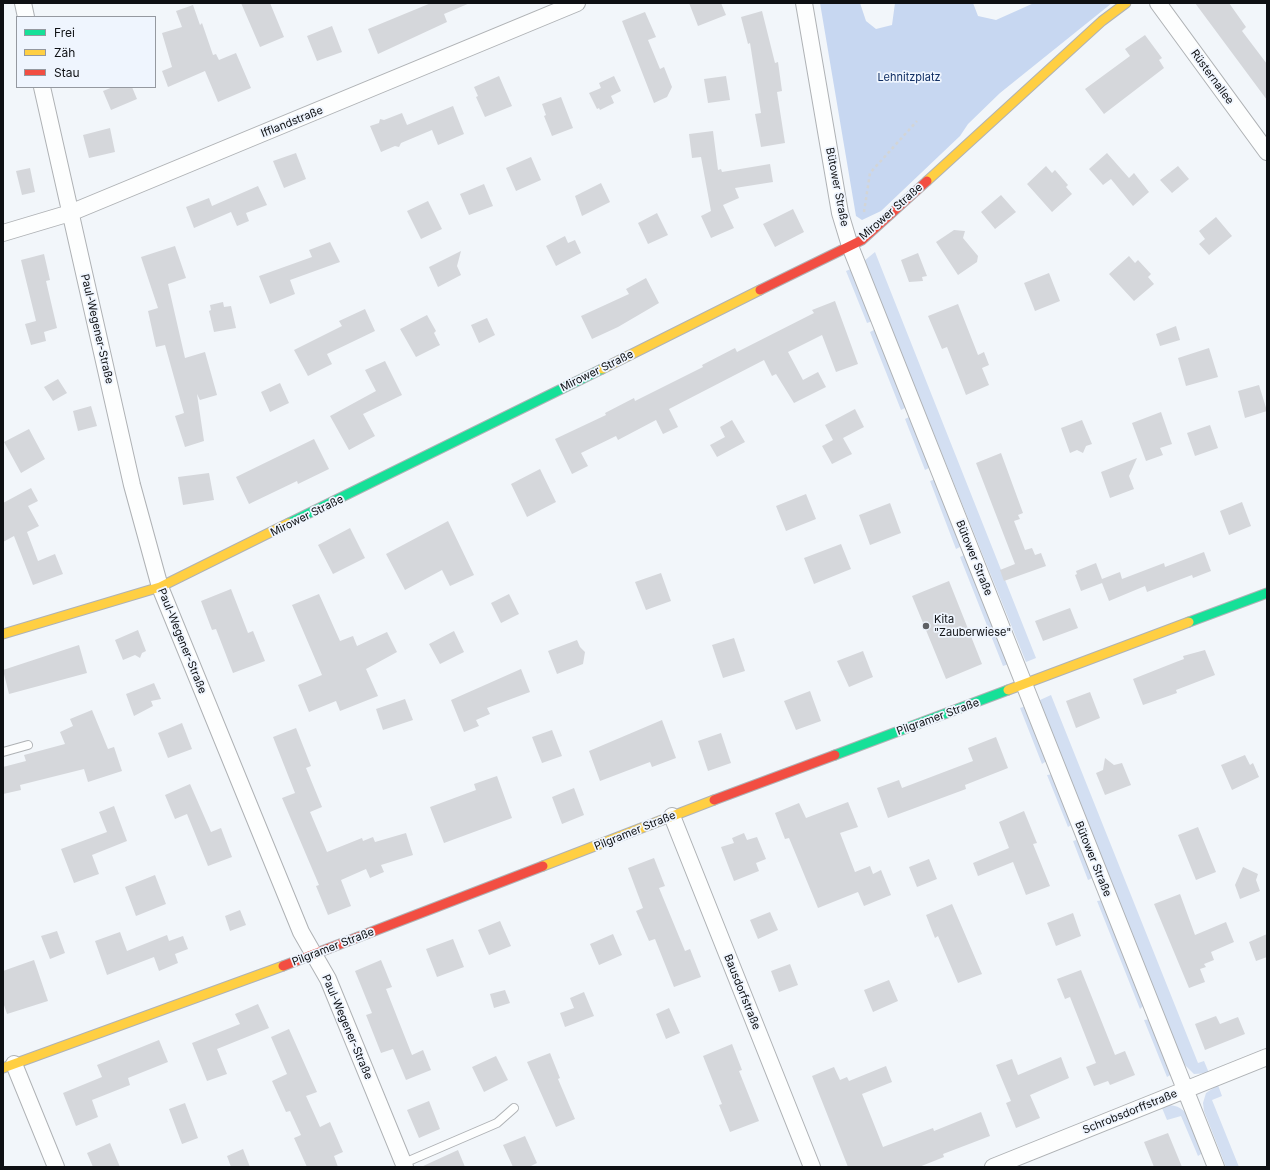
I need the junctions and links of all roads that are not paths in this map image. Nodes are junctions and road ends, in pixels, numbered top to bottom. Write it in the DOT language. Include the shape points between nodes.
graph roads {
  1 [pos="23,3"];
  2 [pos="577,3"];
  3 [pos="804,3"];
  4 [pos="1126,3"];
  5 [pos="1158,3"];
  6 [pos="26,16"];
  7 [pos="42,88"];
  8 [pos="1267,152"];
  9 [pos="70,213"];
  10 [pos="3,233"];
  11 [pos="850,246"];
  12 [pos="160,588"];
  13 [pos="1267,593"];
  14 [pos="3,634"];
  15 [pos="1024,685"];
  16 [pos="28,745"];
  17 [pos="3,752"];
  18 [pos="672,816"];
  19 [pos="314,955"];
  20 [pos="1267,1057"];
  21 [pos="8,1066"];
  22 [pos="1185,1090"];
  23 [pos="514,1108"];
  24 [pos="404,1165"];
  25 [pos="56,1167"];
  26 [pos="812,1167"];
  27 [pos="993,1167"];
  28 [pos="1216,1167"];
  1 -- 6 [label="street"];
  2 -- 9 [label="street, Ifflandstraße"];
  3 -- 11 [label="street, Bütower Straße" via="840,214"];
  4 -- 11 [label="street, Mirower Straße" via="1102,21 862,240"];
  5 -- 8 [label="street, Rüsternallee"];
  7 -- 9 [label="street, Paul-Wegener-Straße"];
  9 -- 10 [label="street, Ifflandstraße"];
  9 -- 12 [label="street, Paul-Wegener-Straße" via="132,485"];
  11 -- 12 [label="street, Mirower Straße"];
  11 -- 15 [label="street, Bütower Straße"];
  12 -- 14 [label="street, Mirower Straße"];
  12 -- 19 [label="street, Paul-Wegener-Straße" via="300,932"];
  13 -- 15 [label="street, Pilgramer Straße"];
  15 -- 18 [label="street, Pilgramer Straße"];
  15 -- 22 [label="street, Bütower Straße"];
  16 -- 17 [label="lane"];
  18 -- 19 [label="street, Pilgramer Straße"];
  18 -- 26 [label="street, Bausdorfstraße"];
  19 -- 21 [label="street, Pilgramer Straße"];
  19 -- 24 [label="street, Paul-Wegener-Straße" via="328,979"];
  20 -- 22 [label="street, Schrobsdorffstraße"];
  21 -- 25 [label="street"];
  22 -- 27 [label="street, Schrobsdorffstraße"];
  22 -- 28 [label="street, Bütower Straße"];
  23 -- 24 [label="lane" via="497,1123"];
}
